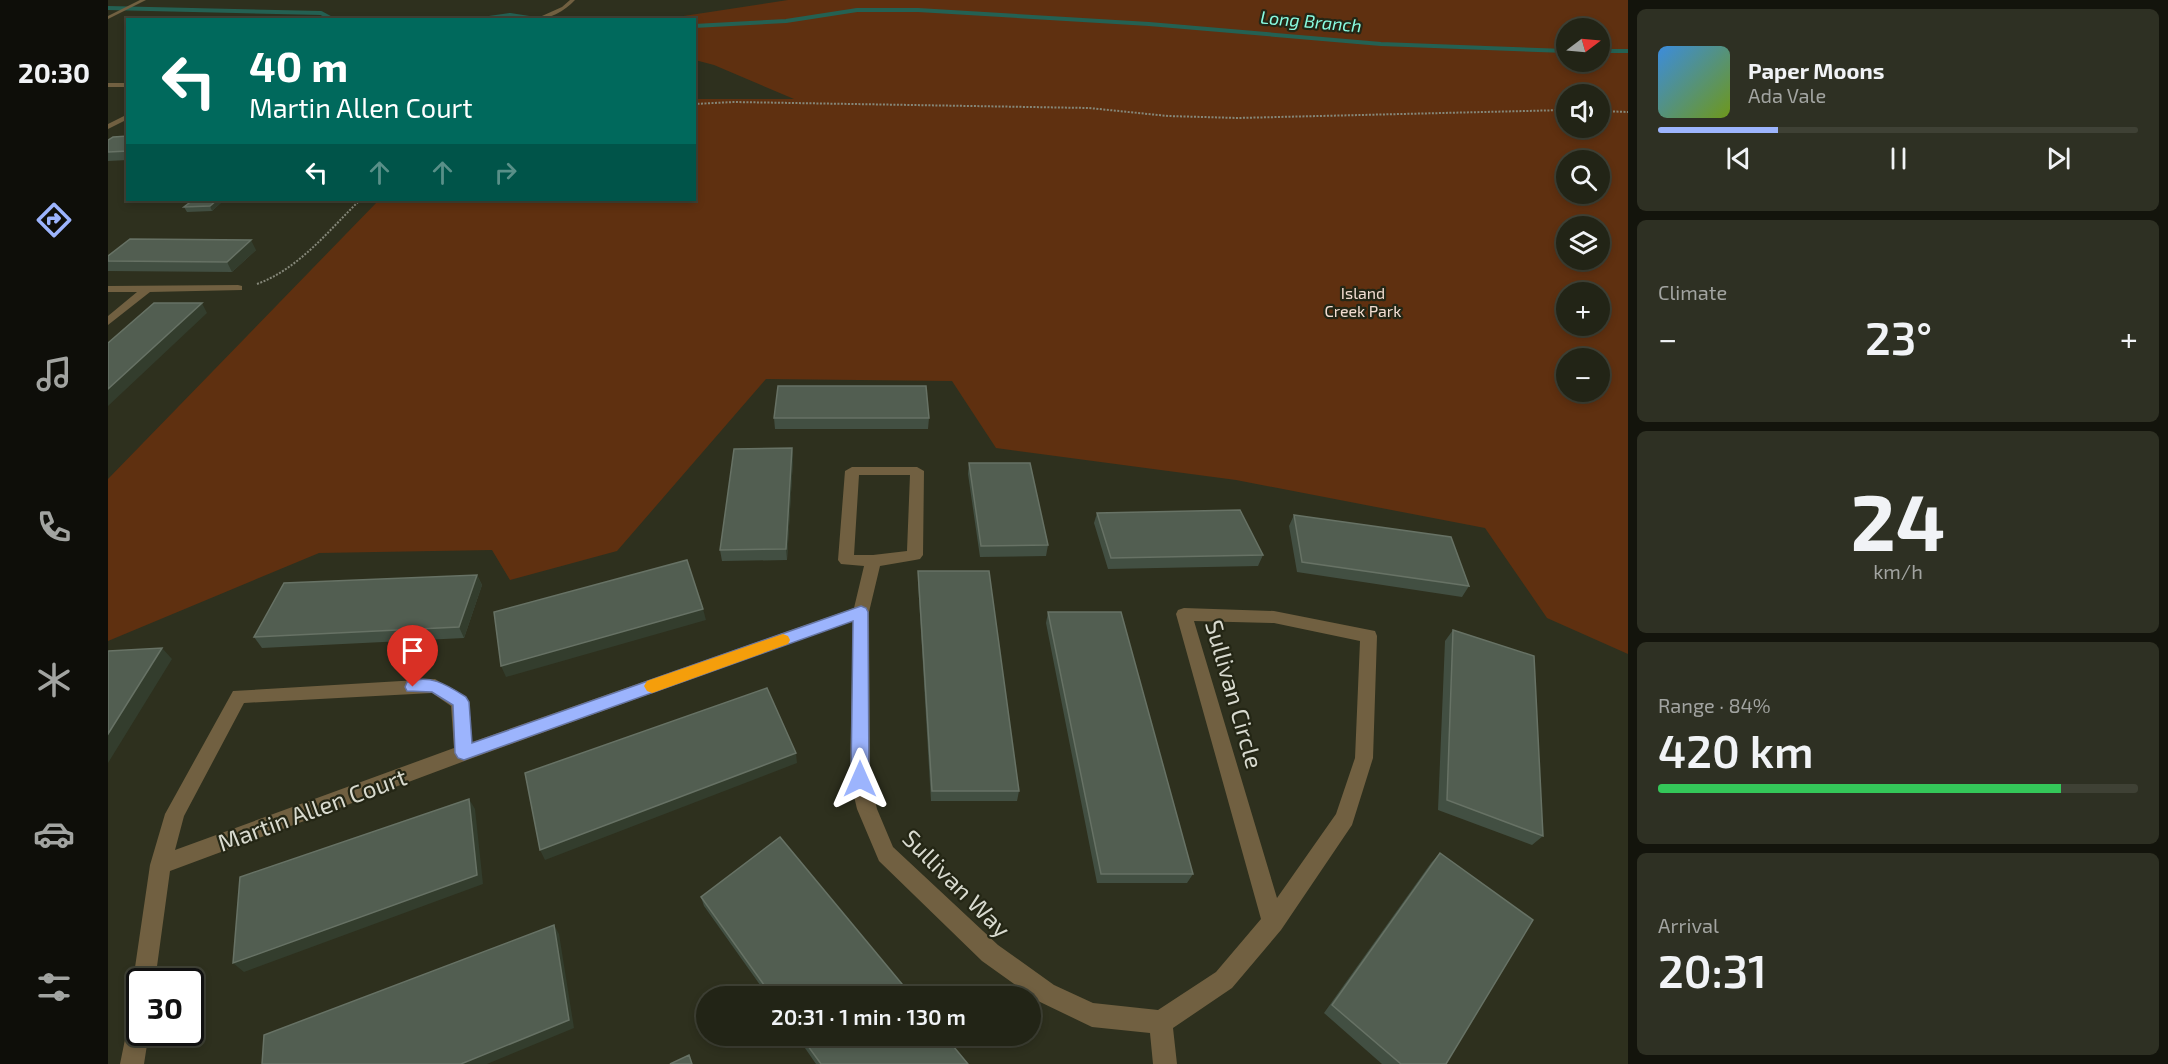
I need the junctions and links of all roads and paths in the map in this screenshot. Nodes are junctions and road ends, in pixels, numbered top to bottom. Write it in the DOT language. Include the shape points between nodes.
graph roads {
  1 [pos="144,0"];
  2 [pos="573,0"];
  3 [pos="108,18"];
  4 [pos="540,18"];
  5 [pos="108,85"];
  6 [pos="126,85"];
  7 [pos="696,104"];
  8 [pos="1556,111"];
  9 [pos="1610,111"];
  10 [pos="1628,112"];
  11 [pos="126,117"];
  12 [pos="108,127"];
  13 [pos="359,201"];
  14 [pos="238,288"];
  15 [pos="108,289"];
  16 [pos="147,289"];
  17 [pos="108,322"];
  18 [pos="873,561"];
  19 [pos="861,612"];
  20 [pos="464,753"];
  21 [pos="160,865"];
  22 [pos="1273,922"];
  23 [pos="146,968"];
  24 [pos="1161,1022"];
  25 [pos="135,1046"];
  26 [pos="132,1064"];
  27 [pos="1165,1064"];
  1 -- 3 [label="lane"];
  2 -- 4 [label="lane"];
  5 -- 6 [label="street"];
  7 -- 8 [label="path" via="1089,108 1237,118"];
  9 -- 10 [label="path"];
  11 -- 12 [label="lane"];
  13 -- 14 [label="path" via="293,265 270,281"];
  14 -- 16 [label="street"];
  15 -- 16 [label="street"];
  16 -- 17 [label="street"];
  18 -- 18 [label="street" via="915,555 917,471 852,471 846,560"];
  18 -- 19 [label="street, Sullivan Way"];
  19 -- 20 [label="street, Martin Allen Court"];
  19 -- 24 [label="street, Sullivan Way" via="860,779 867,809 886,854 990,953 1046,993 1092,1015"];
  20 -- 21 [label="street, Martin Allen Court"];
  20 -- 21 [label="street" via="460,702 435,686 239,696 175,814"];
  21 -- 23 [label="street"];
  22 -- 22 [label="street, Sullivan Circle" via="1346,818 1365,758 1369,636 1274,617 1184,614"];
  22 -- 24 [label="street, Sullivan Circle" via="1224,980"];
  24 -- 27 [label="street"];
  25 -- 26 [label="street"];
}
